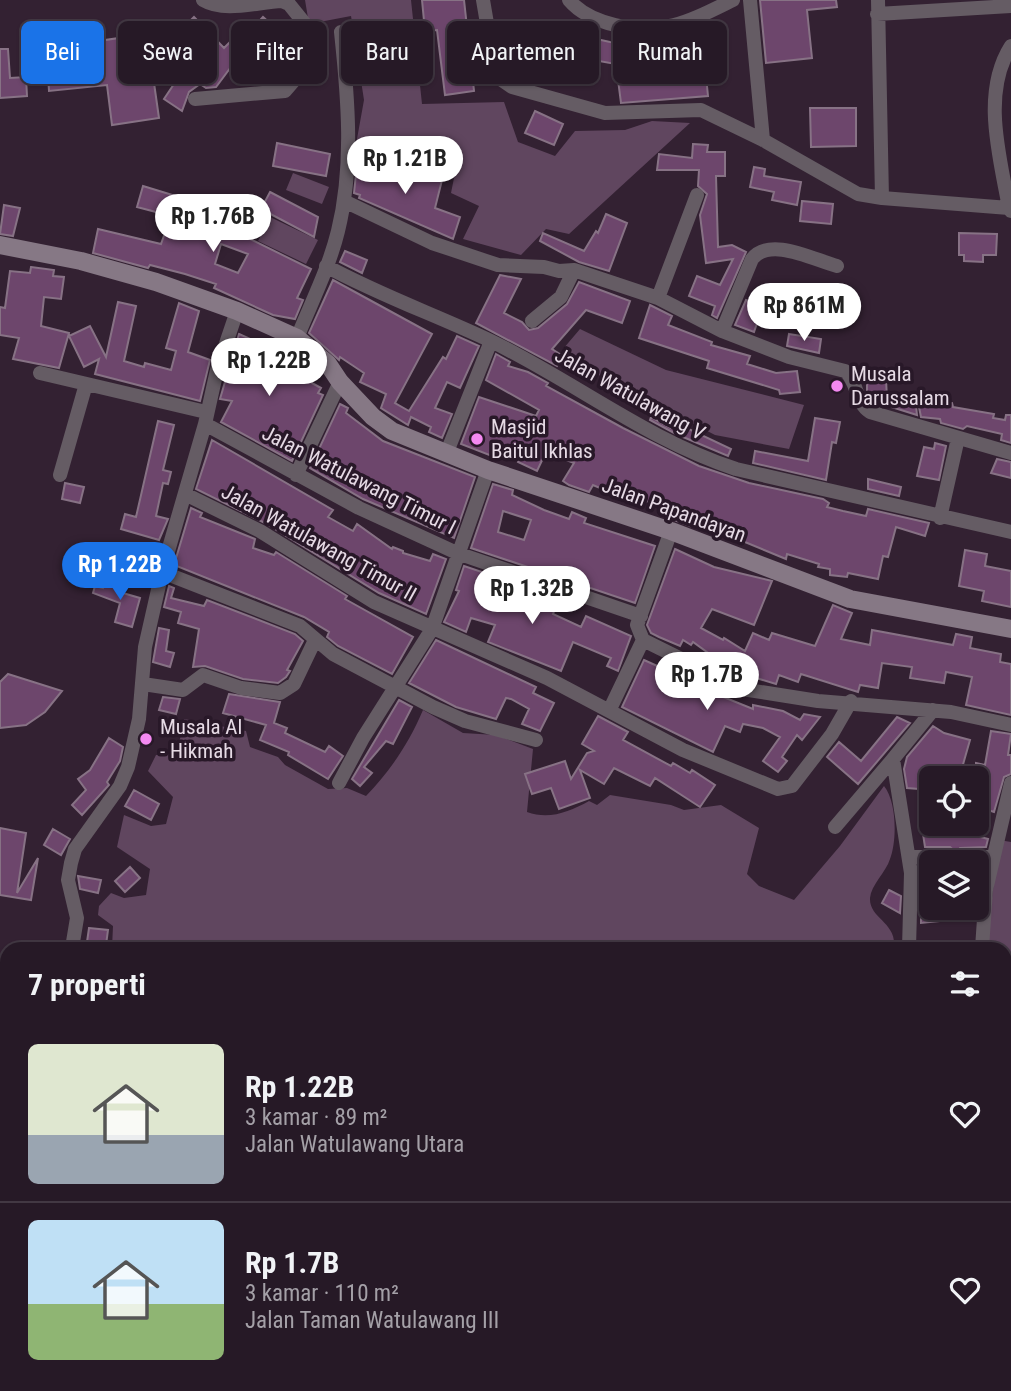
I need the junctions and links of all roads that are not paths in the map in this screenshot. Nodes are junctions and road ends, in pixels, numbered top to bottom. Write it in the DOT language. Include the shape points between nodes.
graph roads {
  1 [pos="203,0"];
  2 [pos="484,0"];
  3 [pos="569,0"];
  4 [pos="733,0"];
  5 [pos="750,0"];
  6 [pos="934,5"];
  7 [pos="1011,6"];
  8 [pos="878,7"];
  9 [pos="1011,46"];
  10 [pos="346,84"];
  11 [pos="195,99"];
  12 [pos="763,140"];
  13 [pos="697,195"];
  14 [pos="882,198"];
  15 [pos="344,201"];
  16 [pos="1010,209"];
  17 [pos="0,245"];
  18 [pos="326,266"];
  19 [pos="837,266"];
  20 [pos="574,270"];
  21 [pos="658,298"];
  22 [pos="237,311"];
  23 [pos="532,321"];
  24 [pos="722,331"];
  25 [pos="297,338"];
  26 [pos="491,341"];
  27 [pos="40,373"];
  28 [pos="340,382"];
  29 [pos="86,384"];
  30 [pos="206,418"];
  31 [pos="958,438"];
  32 [pos="447,452"];
  33 [pos="1011,453"];
  34 [pos="488,470"];
  35 [pos="60,475"];
  36 [pos="296,475"];
  37 [pos="185,494"];
  38 [pos="940,518"];
  39 [pos="671,531"];
  40 [pos="1011,532"];
  41 [pos="457,553"];
  42 [pos="162,572"];
  43 [pos="641,615"];
  44 [pos="432,629"];
  45 [pos="1011,629"];
  46 [pos="315,640"];
  47 [pos="643,640"];
  48 [pos="143,684"];
  49 [pos="394,687"];
  50 [pos="852,701"];
  51 [pos="610,709"];
  52 [pos="933,710"];
  53 [pos="1011,725"];
  54 [pos="536,740"];
  55 [pos="893,760"];
  56 [pos="339,783"];
  57 [pos="1011,783"];
  58 [pos="835,827"];
  59 [pos="910,857"];
  60 [pos="919,857"];
  61 [pos="989,857"];
  62 [pos="993,857"];
  63 [pos="73,942"];
  64 [pos="909,942"];
  65 [pos="982,942"];
  1 -- 11 [label="street" via="228,6 282,1 289,4 319,46 285,90"];
  2 -- 12 [label="street" via="496,76 502,82 605,113 693,108"];
  3 -- 4 [label="street" via="576,9 604,22 663,29 687,23"];
  5 -- 12 [label="street"];
  6 -- 7 [label="street"];
  6 -- 8 [label="street"];
  8 -- 14 [label="street"];
  9 -- 16 [label="street" via="998,71 994,92"];
  10 -- 15 [label="street"];
  12 -- 14 [label="street" via="858,194"];
  13 -- 21 [label="street"];
  14 -- 16 [label="street"];
  15 -- 18 [label="street"];
  15 -- 20 [label="street" via="432,243 498,265"];
  17 -- 22 [label="main road, Jalan Papandayan" via="118,271"];
  18 -- 25 [label="street"];
  18 -- 26 [label="street, Jalan Watulawang V" via="372,291"];
  19 -- 24 [label="street" via="775,248 760,251 752,259"];
  20 -- 21 [label="street"];
  20 -- 23 [label="street" via="561,297"];
  21 -- 24 [label="street"];
  22 -- 25 [label="main road, Jalan Papandayan"];
  22 -- 30 [label="street"];
  24 -- 31 [label="street" via="789,357 845,371 862,407 870,412"];
  25 -- 28 [label="main road, Jalan Papandayan" via="328,364"];
  26 -- 32 [label="street"];
  26 -- 38 [label="street, Jalan Watulawang V" via="694,455"];
  27 -- 29 [label="street, Jalan Watulawang Timur I"];
  28 -- 32 [label="main road, Jalan Papandayan" via="392,431"];
  28 -- 36 [label="street"];
  29 -- 30 [label="street, Jalan Watulawang Timur I"];
  29 -- 35 [label="street"];
  30 -- 36 [label="street, Jalan Watulawang Timur I"];
  30 -- 37 [label="street"];
  31 -- 33 [label="street"];
  31 -- 38 [label="street"];
  32 -- 34 [label="main road, Jalan Papandayan"];
  34 -- 39 [label="main road, Jalan Papandayan"];
  34 -- 41 [label="street"];
  36 -- 41 [label="street, Jalan Watulawang Timur I"];
  37 -- 42 [label="street"];
  37 -- 44 [label="street, Jalan Watulawang Timur II" via="260,531 374,602"];
  38 -- 40 [label="street, Jalan Watulawang V"];
  39 -- 43 [label="street"];
  39 -- 45 [label="main road, Jalan Papandayan" via="850,599"];
  41 -- 43 [label="street, Jalan Watulawang Timur I"];
  41 -- 44 [label="street"];
  42 -- 46 [label="street" via="285,619"];
  42 -- 48 [label="street" via="145,647"];
  43 -- 47 [label="street" via="638,625"];
  44 -- 49 [label="street"];
  44 -- 51 [label="street, Jalan Watulawang Timur II"];
  46 -- 48 [label="street" via="294,684 280,693 241,688 203,675 183,690"];
  46 -- 49 [label="street"];
  47 -- 50 [label="street" via="742,689 818,701"];
  47 -- 51 [label="street"];
  48 -- 63 [label="street" via="125,777 75,849 71,863 68,880 76,918"];
  49 -- 54 [label="street" via="466,721"];
  49 -- 56 [label="street"];
  50 -- 51 [label="street, Jalan Watulawang Timur II" via="824,744 785,789 683,750"];
  50 -- 52 [label="street"];
  52 -- 53 [label="street"];
  52 -- 55 [label="street"];
  55 -- 58 [label="street"];
  55 -- 59 [label="street"];
  57 -- 62 [label="street"];
  59 -- 60 [label="street"];
  59 -- 64 [label="street"];
  61 -- 62 [label="street"];
  62 -- 65 [label="street"];
}
